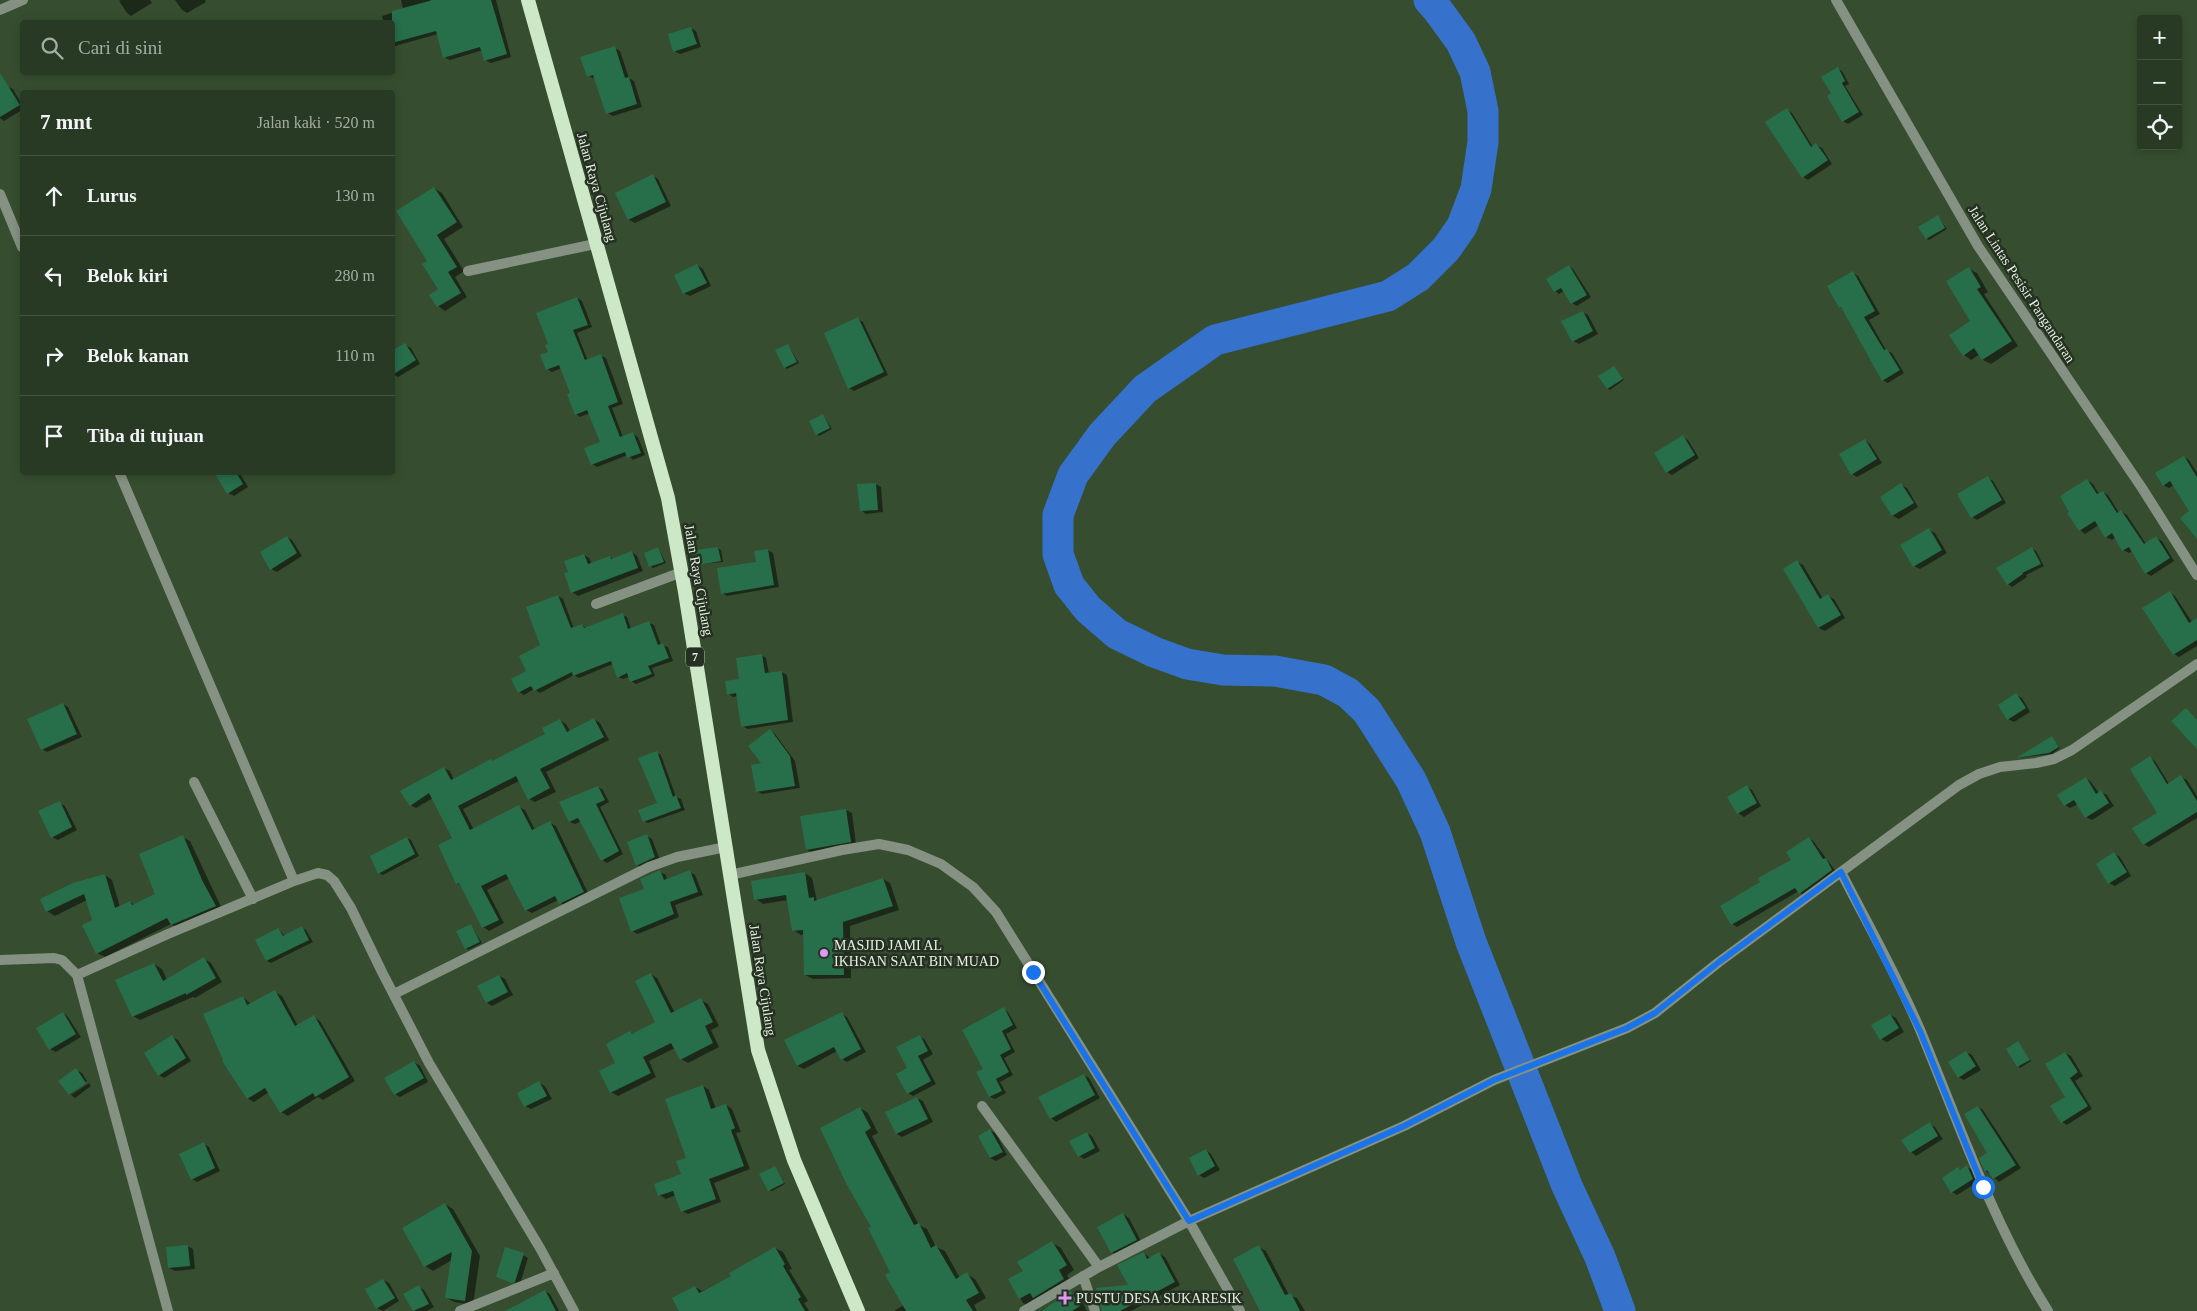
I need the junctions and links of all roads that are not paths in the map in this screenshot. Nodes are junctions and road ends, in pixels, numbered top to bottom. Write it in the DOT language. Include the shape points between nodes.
graph roads {
  1 [pos="23,0"];
  2 [pos="528,0"];
  3 [pos="1836,0"];
  4 [pos="0,10"];
  5 [pos="0,194"];
  6 [pos="20,242"];
  7 [pos="596,244"];
  8 [pos="468,271"];
  9 [pos="120,475"];
  10 [pos="682,572"];
  11 [pos="2197,575"];
  12 [pos="596,604"];
  13 [pos="2197,664"];
  14 [pos="194,782"];
  15 [pos="726,847"];
  16 [pos="1841,872"];
  17 [pos="730,875"];
  18 [pos="294,881"];
  19 [pos="253,899"];
  20 [pos="0,960"];
  21 [pos="77,975"];
  22 [pos="394,994"];
  23 [pos="982,1106"];
  24 [pos="1189,1221"];
  25 [pos="1099,1267"];
  26 [pos="554,1273"];
  27 [pos="1083,1276"];
  28 [pos="168,1311"];
  29 [pos="460,1311"];
  30 [pos="574,1311"];
  31 [pos="858,1311"];
  32 [pos="1024,1311"];
  33 [pos="1095,1311"];
  34 [pos="1240,1311"];
  35 [pos="2048,1311"];
  1 -- 4 [label="street"];
  2 -- 7 [label="highway, Jalan Raya Cijulang / 7"];
  3 -- 11 [label="street, Jalan Lintas Pesisir Pangandaran" via="1978,246 2137,480"];
  5 -- 6 [label="street"];
  7 -- 8 [label="street"];
  7 -- 10 [label="highway, Jalan Raya Cijulang / 7" via="668,498"];
  9 -- 18 [label="street"];
  10 -- 12 [label="street"];
  10 -- 15 [label="highway, Jalan Raya Cijulang / 7"];
  13 -- 16 [label="street" via="2072,750 2054,759 2000,767 1959,785"];
  14 -- 19 [label="street"];
  15 -- 17 [label="highway, Jalan Raya Cijulang / 7"];
  15 -- 22 [label="street" via="677,856 619,880"];
  16 -- 24 [label="street" via="1655,1013 1627,1028 1494,1080 1404,1126"];
  16 -- 35 [label="street" via="1920,1031 1983,1187"];
  17 -- 24 [label="street" via="879,844 908,850 941,864 973,887 996,912"];
  17 -- 31 [label="highway, Jalan Raya Cijulang / 7" via="758,1050 794,1160"];
  18 -- 19 [label="street"];
  18 -- 22 [label="street" via="318,873 334,880"];
  19 -- 21 [label="street"];
  20 -- 21 [label="street" via="54,958 62,960"];
  21 -- 28 [label="street"];
  22 -- 26 [label="street" via="429,1063"];
  23 -- 25 [label="street"];
  24 -- 25 [label="street"];
  24 -- 34 [label="street"];
  25 -- 27 [label="street"];
  26 -- 29 [label="street"];
  26 -- 30 [label="street"];
  27 -- 32 [label="street"];
  27 -- 33 [label="street"];
}
